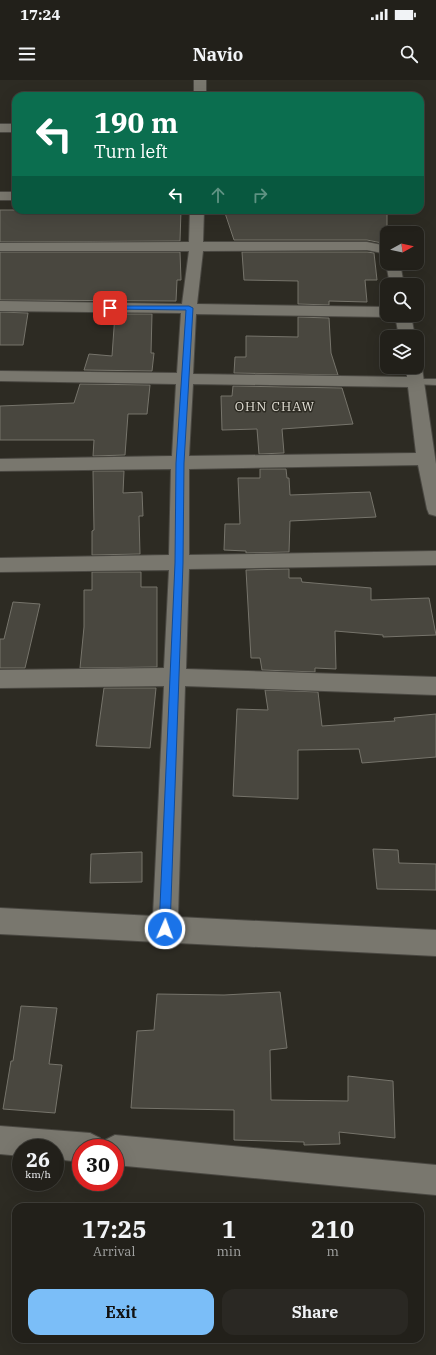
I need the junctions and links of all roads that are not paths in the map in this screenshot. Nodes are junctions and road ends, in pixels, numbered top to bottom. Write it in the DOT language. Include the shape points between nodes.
graph roads {
  1 [pos="200,80"];
  2 [pos="200,92"];
  3 [pos="0,128"];
  4 [pos="12,128"];
  5 [pos="0,196"];
  6 [pos="12,196"];
  7 [pos="197,214"];
  8 [pos="0,247"];
  9 [pos="196,248"];
  10 [pos="380,249"];
  11 [pos="0,306"];
  12 [pos="189,308"];
  13 [pos="380,312"];
  14 [pos="415,374"];
  15 [pos="0,376"];
  16 [pos="186,379"];
  17 [pos="436,382"];
  18 [pos="426,459"];
  19 [pos="180,463"];
  20 [pos="0,465"];
  21 [pos="436,508"];
  22 [pos="436,558"];
  23 [pos="179,563"];
  24 [pos="0,565"];
  25 [pos="174,677"];
  26 [pos="0,679"];
  27 [pos="436,686"];
  28 [pos="0,921"];
  29 [pos="165,929"];
  30 [pos="436,943"];
  31 [pos="0,1140"];
  32 [pos="72,1146"];
  33 [pos="124,1151"];
  34 [pos="436,1180"];
  1 -- 2 [label="street"];
  3 -- 4 [label="street"];
  5 -- 6 [label="street"];
  7 -- 9 [label="street"];
  8 -- 9 [label="street"];
  9 -- 10 [label="street" via="367,246"];
  9 -- 12 [label="street"];
  11 -- 12 [label="street"];
  12 -- 13 [label="street"];
  12 -- 16 [label="street"];
  14 -- 16 [label="street"];
  14 -- 17 [label="lane"];
  14 -- 18 [label="street"];
  15 -- 16 [label="street"];
  16 -- 19 [label="street"];
  18 -- 19 [label="street"];
  18 -- 21 [label="street"];
  19 -- 20 [label="street"];
  19 -- 23 [label="street"];
  22 -- 23 [label="street"];
  23 -- 24 [label="street"];
  23 -- 25 [label="street"];
  25 -- 26 [label="street"];
  25 -- 27 [label="street"];
  25 -- 29 [label="street"];
  28 -- 29 [label="street"];
  29 -- 30 [label="street"];
  31 -- 32 [label="street"];
  33 -- 34 [label="street"];
}
